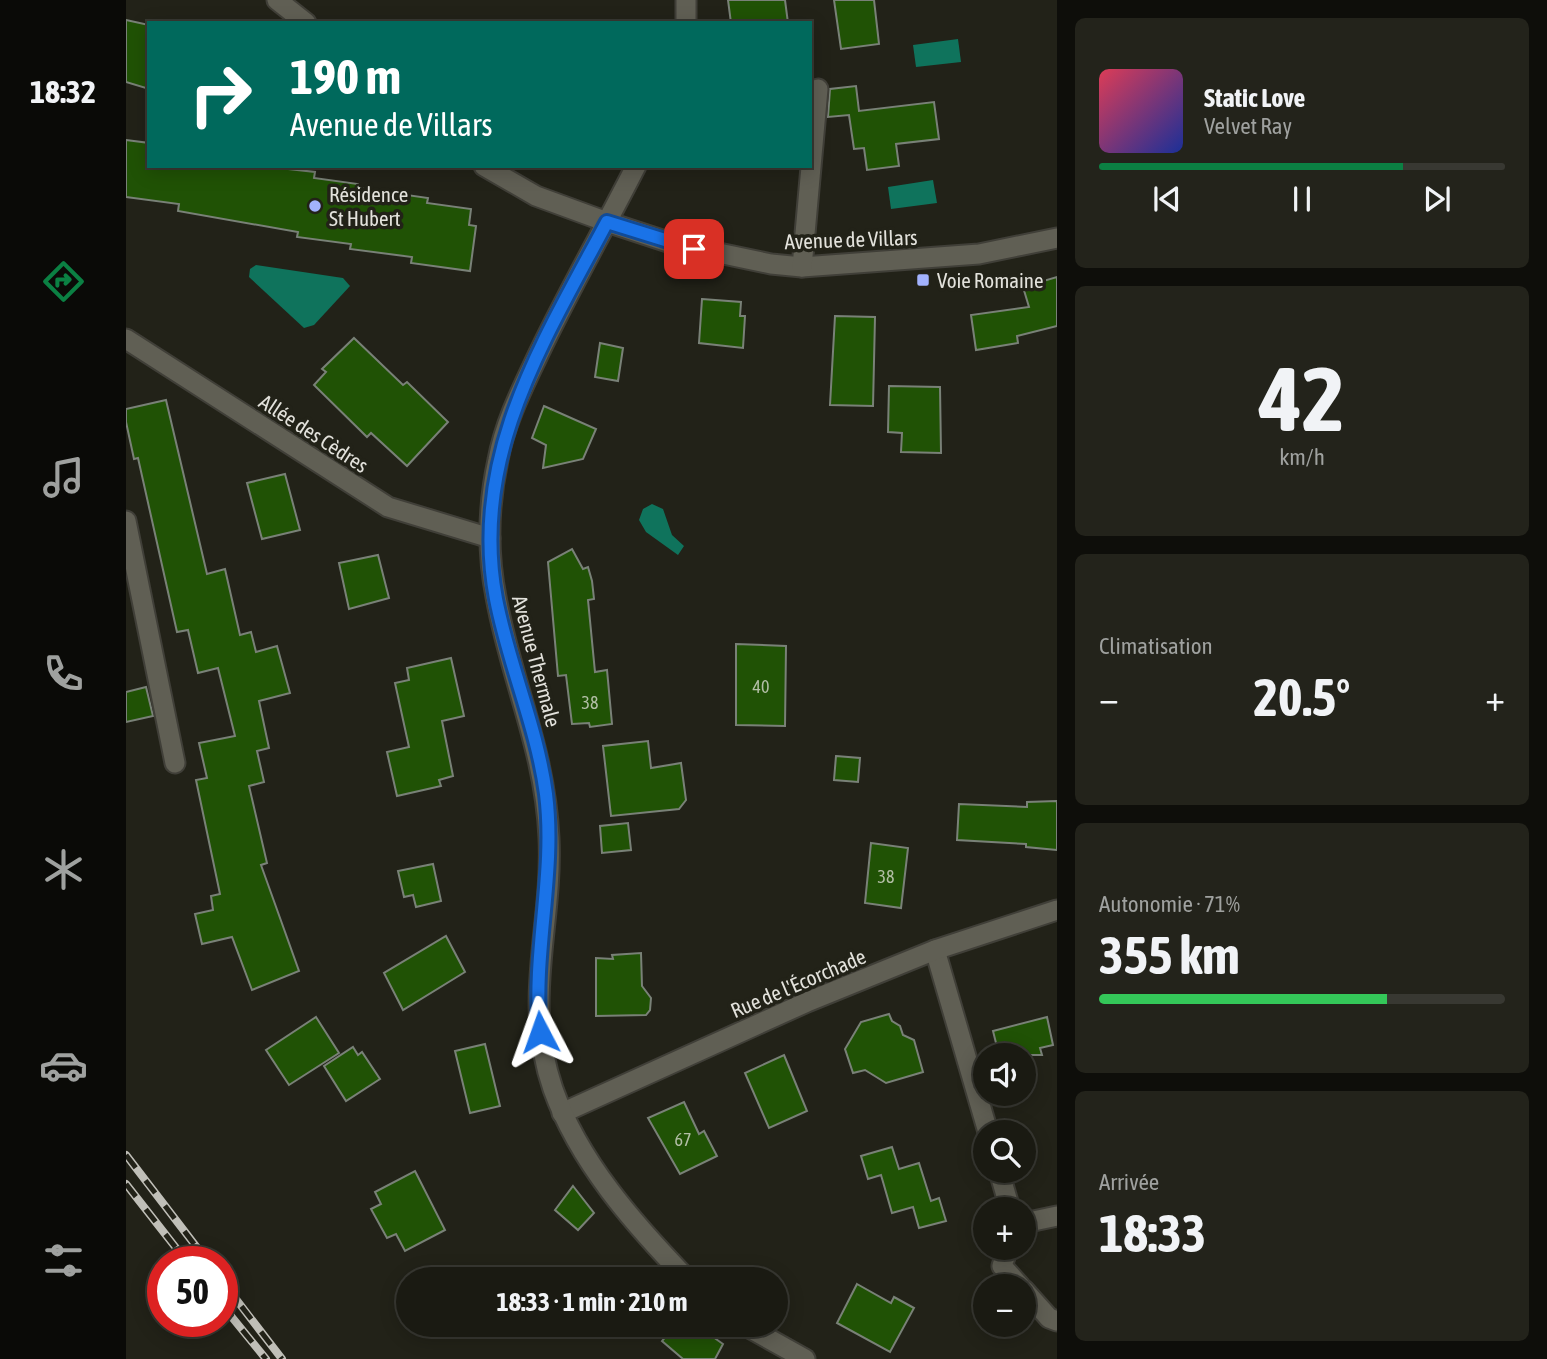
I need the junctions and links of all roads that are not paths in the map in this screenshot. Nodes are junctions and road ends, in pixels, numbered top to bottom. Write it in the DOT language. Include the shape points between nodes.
graph roads {
  1 [pos="276,0"];
  2 [pos="686,0"];
  3 [pos="303,21"];
  4 [pos="686,21"];
  5 [pos="818,89"];
  6 [pos="812,156"];
  7 [pos="487,168"];
  8 [pos="635,168"];
  9 [pos="811,168"];
  10 [pos="607,222"];
  11 [pos="1057,238"];
  12 [pos="802,267"];
  13 [pos="126,339"];
  14 [pos="126,521"];
  15 [pos="490,538"];
  16 [pos="175,762"];
  17 [pos="1057,910"];
  18 [pos="935,950"];
  19 [pos="562,1113"];
  20 [pos="985,1120"];
  21 [pos="1057,1216"];
  22 [pos="1036,1220"];
  23 [pos="676,1267"];
  24 [pos="1036,1303"];
  25 [pos="1057,1321"];
  26 [pos="766,1337"];
  27 [pos="805,1359"];
  1 -- 3 [label="street"];
  2 -- 4 [label="street"];
  5 -- 6 [label="street"];
  7 -- 10 [label="street" via="536,196"];
  8 -- 10 [label="street, Avenue Thermale"];
  9 -- 12 [label="street"];
  10 -- 12 [label="street, Avenue de Villars" via="694,249"];
  10 -- 15 [label="street, Avenue Thermale" via="512,414 498,456"];
  11 -- 12 [label="street, Avenue de Villars" via="979,254"];
  13 -- 15 [label="street, Allée des Cèdres" via="388,508"];
  14 -- 16 [label="street"];
  15 -- 19 [label="street, Avenue Thermale" via="496,600 546,795 549,841 537,1005 545,1059"];
  17 -- 18 [label="street, Rue de l'Écorchade"];
  18 -- 19 [label="street, Rue de l'Écorchade" via="807,1002"];
  18 -- 20 [label="street"];
  19 -- 23 [label="street, Avenue Thermale" via="621,1205"];
  21 -- 22 [label="street"];
  24 -- 25 [label="street"];
  26 -- 27 [label="street"];
}
